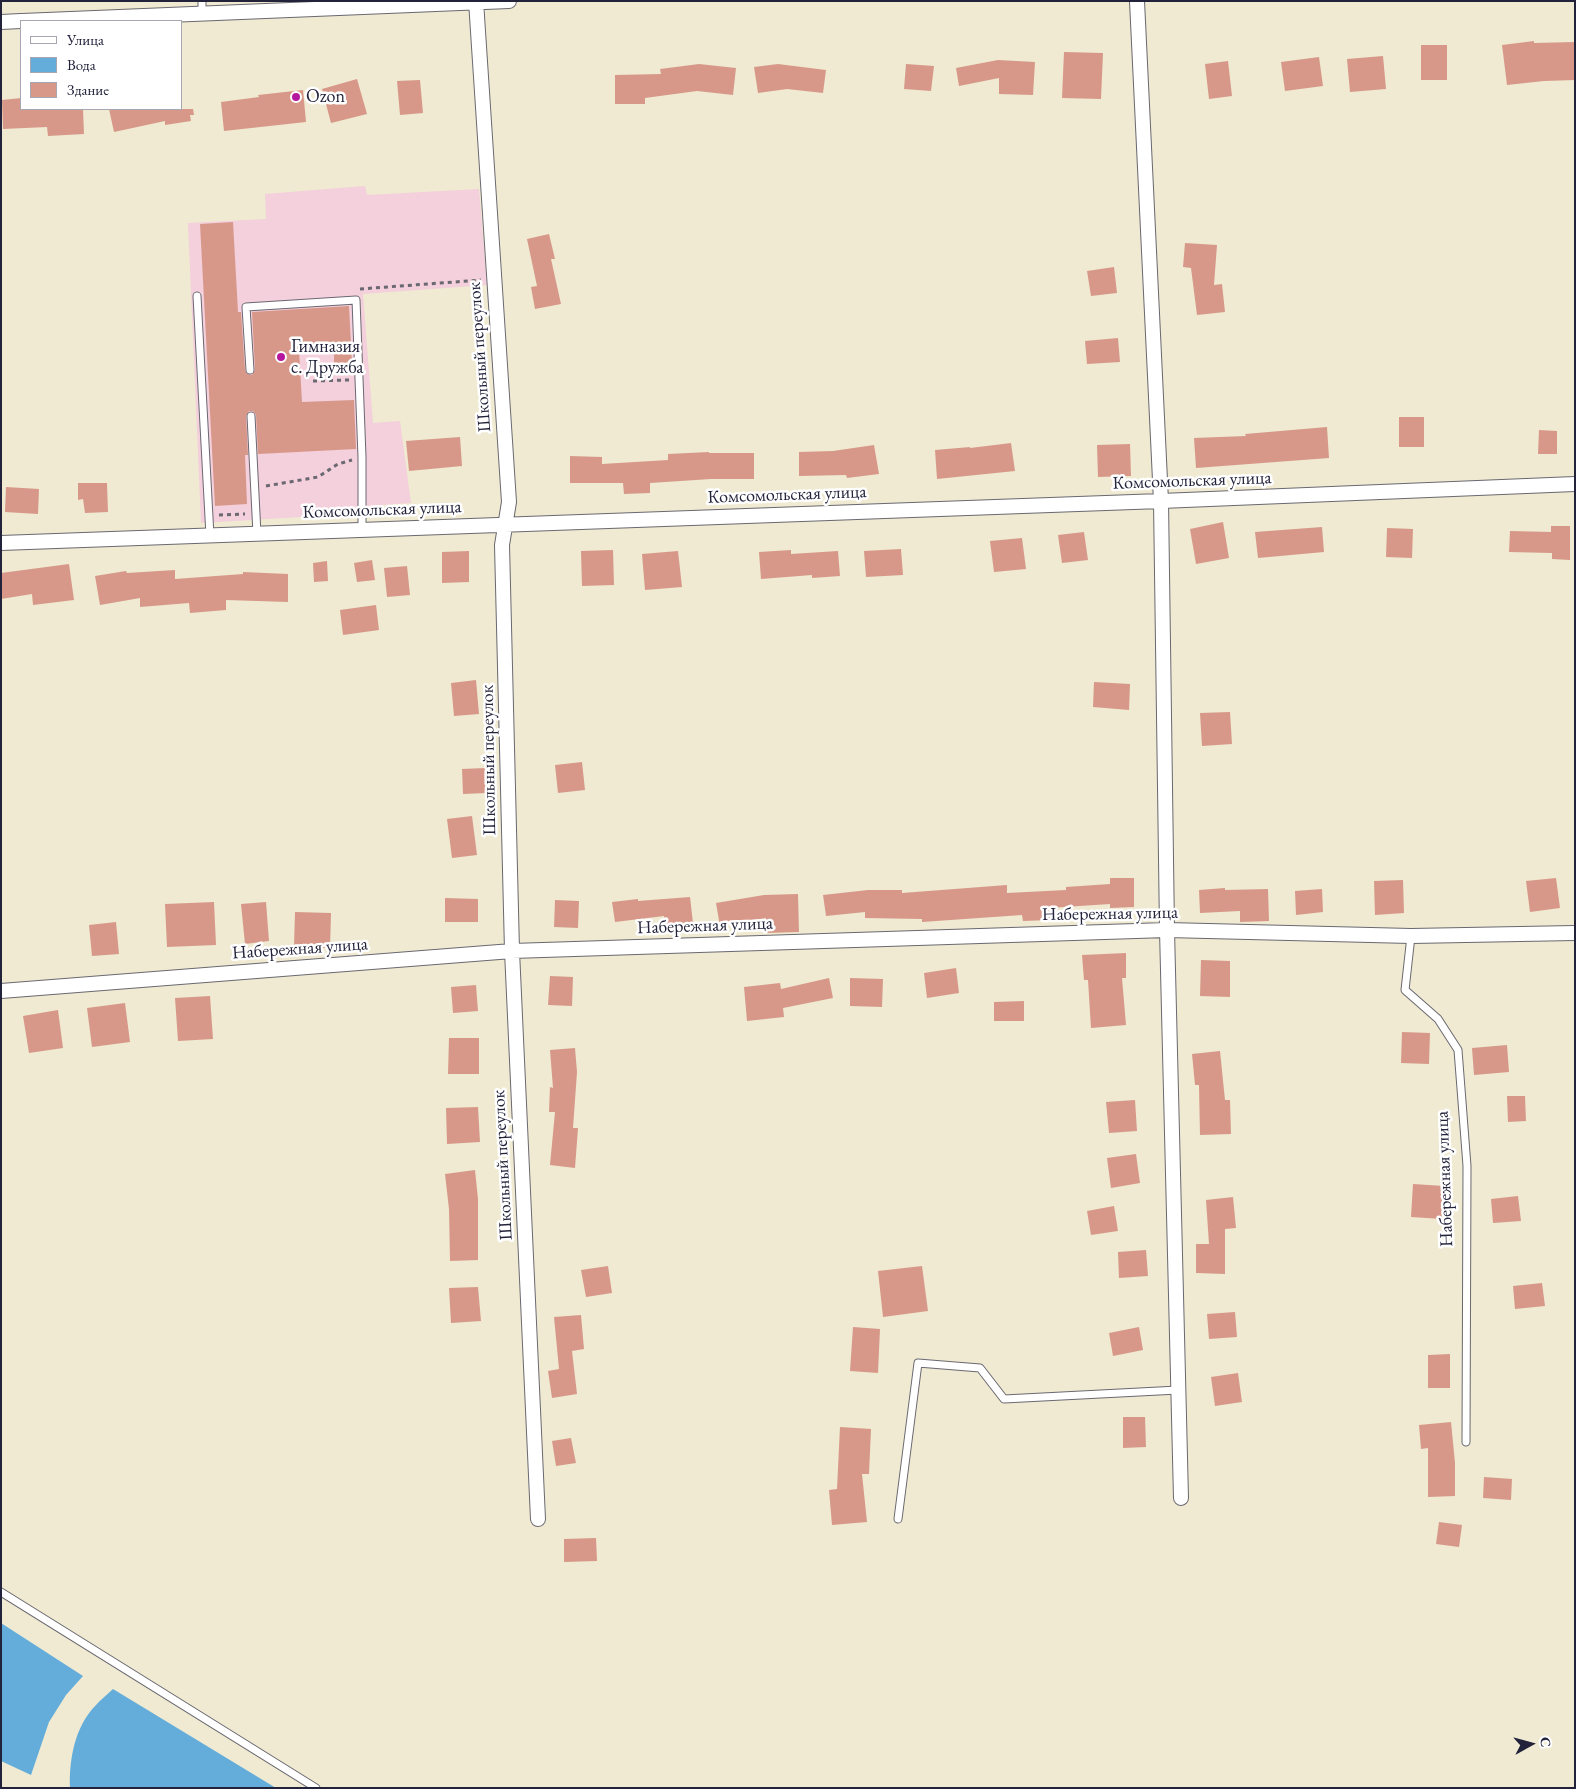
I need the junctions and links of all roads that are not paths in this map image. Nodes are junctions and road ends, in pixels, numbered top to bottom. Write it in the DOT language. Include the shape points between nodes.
graph roads {
  1 [pos="509,1"];
  2 [pos="1137,1"];
  3 [pos="476,2"];
  4 [pos="202,8"];
  5 [pos="36,20"];
  6 [pos="20,21"];
  7 [pos="1,22"];
  8 [pos="198,296"];
  9 [pos="250,370"];
  10 [pos="252,416"];
  11 [pos="1575,484"];
  12 [pos="1161,501"];
  13 [pos="506,523"];
  14 [pos="362,530"];
  15 [pos="257,534"];
  16 [pos="210,536"];
  17 [pos="1,543"];
  18 [pos="1166,930"];
  19 [pos="1575,933"];
  20 [pos="1411,936"];
  21 [pos="512,951"];
  22 [pos="1,991"];
  23 [pos="1178,1390"];
  24 [pos="1466,1442"];
  25 [pos="1181,1498"];
  26 [pos="538,1519"];
  27 [pos="898,1519"];
  28 [pos="1,1592"];
  29 [pos="316,1788"];
  1 -- 3 [label="street"];
  2 -- 12 [label="street"];
  3 -- 4 [label="street"];
  3 -- 13 [label="street, Школьный переулок" via="508,502"];
  4 -- 5 [label="street"];
  6 -- 7 [label="street"];
  8 -- 16 [label="lane"];
  9 -- 14 [label="lane" via="246,307 356,300"];
  10 -- 15 [label="lane"];
  11 -- 12 [label="street, Комсомольская улица"];
  12 -- 13 [label="street, Комсомольская улица"];
  12 -- 18 [label="street"];
  13 -- 14 [label="street, Комсомольская улица"];
  13 -- 21 [label="street, Школьный переулок" via="502,545"];
  14 -- 15 [label="street, Комсомольская улица"];
  15 -- 16 [label="street, Комсомольская улица"];
  16 -- 17 [label="street, Комсомольская улица"];
  18 -- 20 [label="street, Набережная улица"];
  18 -- 21 [label="street, Набережная улица"];
  18 -- 23 [label="street"];
  19 -- 20 [label="street, Набережная улица"];
  20 -- 24 [label="lane, Набережная улица" via="1405,990 1438,1019 1458,1050 1466,1166"];
  21 -- 22 [label="street, Набережная улица"];
  21 -- 26 [label="street, Школьный переулок"];
  23 -- 25 [label="street"];
  23 -- 27 [label="lane" via="1004,1399 980,1368 918,1363"];
  28 -- 29 [label="lane"];
}
